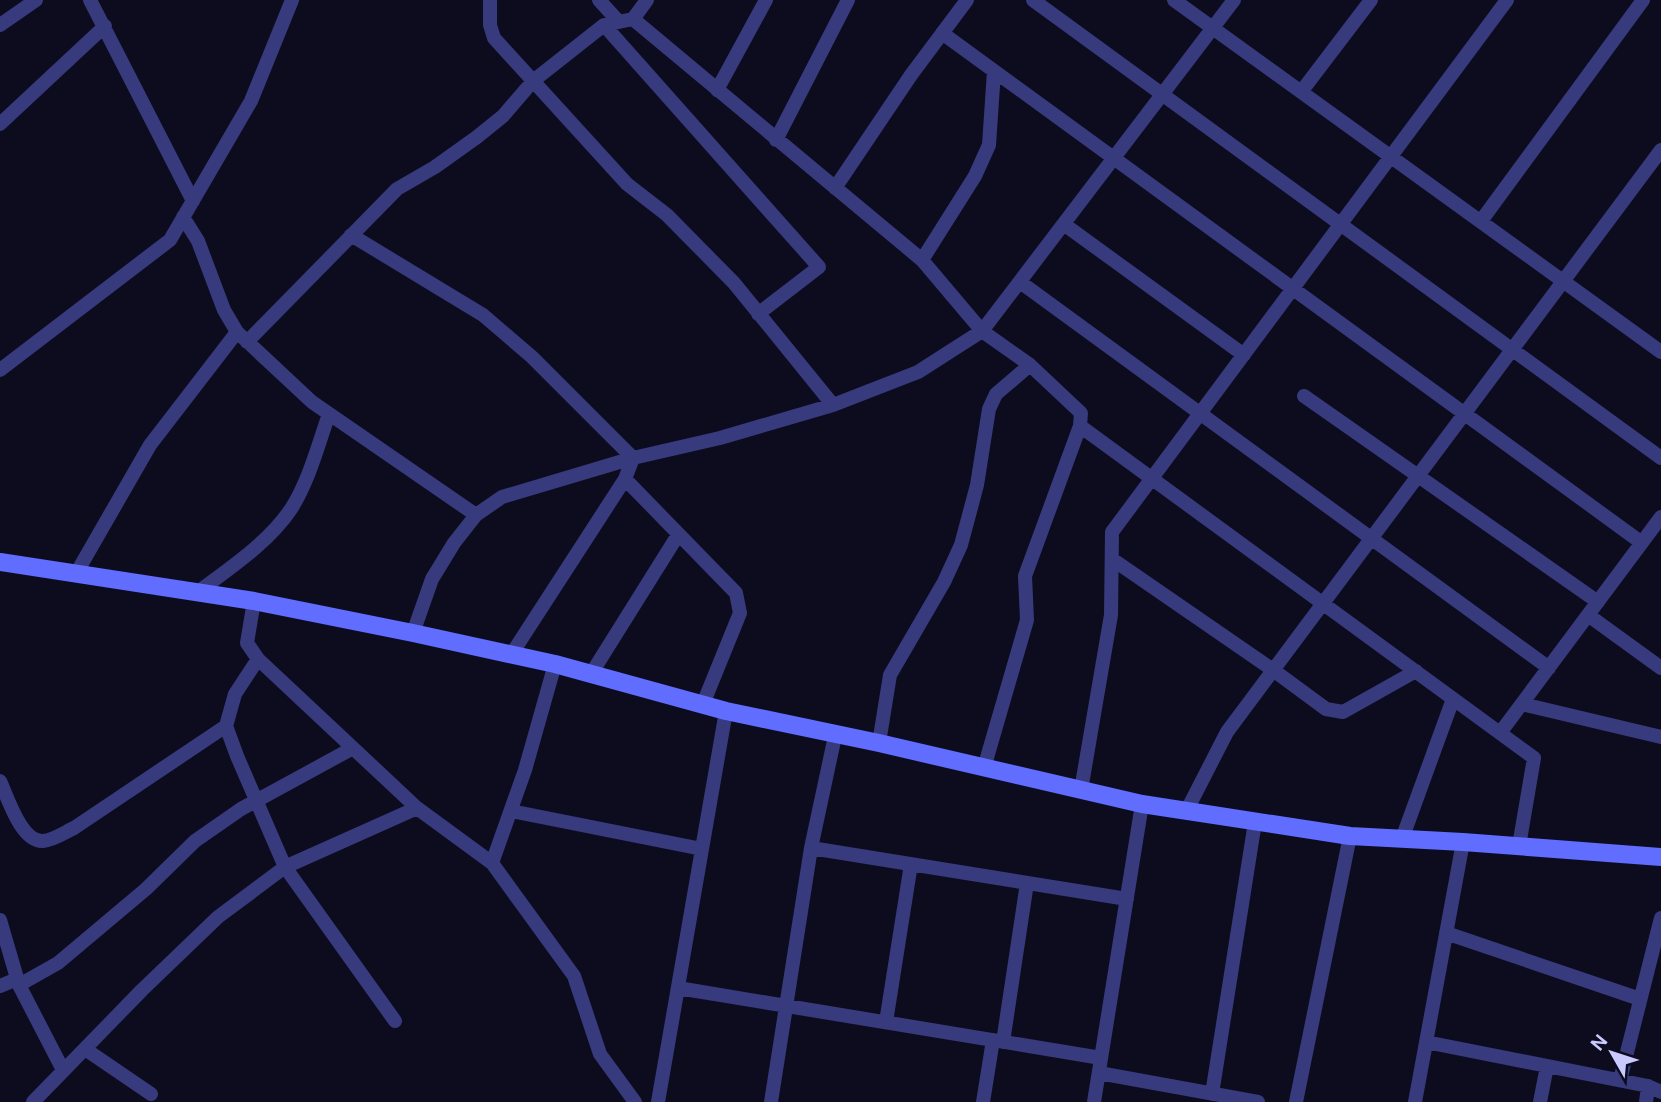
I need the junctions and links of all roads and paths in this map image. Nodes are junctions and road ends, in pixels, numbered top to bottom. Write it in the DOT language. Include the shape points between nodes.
graph roads {
  1 [pos="36,0"];
  2 [pos="90,0"];
  3 [pos="292,0"];
  4 [pos="490,0"];
  5 [pos="599,0"];
  6 [pos="646,0"];
  7 [pos="766,0"];
  8 [pos="848,0"];
  9 [pos="967,0"];
  10 [pos="1033,0"];
  11 [pos="1174,0"];
  12 [pos="1234,0"];
  13 [pos="1371,0"];
  14 [pos="1507,0"];
  15 [pos="1643,0"];
  16 [pos="626,20"];
  17 [pos="0,25"];
  18 [pos="604,25"];
  19 [pos="105,26"];
  20 [pos="1212,28"];
  21 [pos="942,33"];
  22 [pos="994,71"];
  23 [pos="533,81"];
  24 [pos="717,90"];
  25 [pos="1301,92"];
  26 [pos="1162,94"];
  27 [pos="0,124"];
  28 [pos="775,139"];
  29 [pos="1661,150"];
  30 [pos="1391,157"];
  31 [pos="1114,159"];
  32 [pos="835,188"];
  33 [pos="193,201"];
  34 [pos="183,217"];
  35 [pos="1480,222"];
  36 [pos="1340,224"];
  37 [pos="1065,225"];
  38 [pos="351,235"];
  39 [pos="922,260"];
  40 [pos="1563,281"];
  41 [pos="1020,282"];
  42 [pos="1293,289"];
  43 [pos="758,314"];
  44 [pos="982,331"];
  45 [pos="242,337"];
  46 [pos="1659,345"];
  47 [pos="1511,351"];
  48 [pos="1244,355"];
  49 [pos="1030,365"];
  50 [pos="0,370"];
  51 [pos="1304,396"];
  52 [pos="833,405"];
  53 [pos="329,414"];
  54 [pos="1200,414"];
  55 [pos="1464,414"];
  56 [pos="1080,426"];
  57 [pos="633,458"];
  58 [pos="1661,458"];
  59 [pos="1418,476"];
  60 [pos="1153,478"];
  61 [pos="625,479"];
  62 [pos="476,515"];
  63 [pos="1661,517"];
  64 [pos="678,535"];
  65 [pos="1371,538"];
  66 [pos="1642,543"];
  67 [pos="1112,559"];
  68 [pos="0,562"];
  69 [pos="77,572"];
  70 [pos="198,592"];
  71 [pos="254,601"];
  72 [pos="1598,602"];
  73 [pos="1323,603"];
  74 [pos="1588,615"];
  75 [pos="413,633"];
  76 [pos="510,655"];
  77 [pos="258,659"];
  78 [pos="555,664"];
  79 [pos="1549,668"];
  80 [pos="1661,668"];
  81 [pos="1273,670"];
  82 [pos="1416,671"];
  83 [pos="591,674"];
  84 [pos="1453,699"];
  85 [pos="703,704"];
  86 [pos="1521,704"];
  87 [pos="726,711"];
  88 [pos="226,726"];
  89 [pos="1500,733"];
  90 [pos="835,736"];
  91 [pos="1661,737"];
  92 [pos="878,743"];
  93 [pos="353,748"];
  94 [pos="984,768"];
  95 [pos="0,781"];
  96 [pos="1081,790"];
  97 [pos="256,799"];
  98 [pos="1142,804"];
  99 [pos="417,808"];
  100 [pos="511,810"];
  101 [pos="1187,810"];
  102 [pos="1255,822"];
  103 [pos="1350,836"];
  104 [pos="1402,839"];
  105 [pos="1463,842"];
  106 [pos="1519,846"];
  107 [pos="811,848"];
  108 [pos="702,849"];
  109 [pos="1660,853"];
  110 [pos="492,863"];
  111 [pos="911,864"];
  112 [pos="285,867"];
  113 [pos="1027,883"];
  114 [pos="1127,899"];
  115 [pos="0,920"];
  116 [pos="1661,920"];
  117 [pos="1446,933"];
  118 [pos="18,982"];
  119 [pos="0,986"];
  120 [pos="678,988"];
  121 [pos="1640,999"];
  122 [pos="786,1006"];
  123 [pos="395,1021"];
  124 [pos="886,1022"];
  125 [pos="998,1041"];
  126 [pos="1426,1042"];
  127 [pos="85,1049"];
  128 [pos="1101,1058"];
  129 [pos="1547,1066"];
  130 [pos="63,1070"];
  131 [pos="1098,1073"];
  132 [pos="1620,1080"];
  133 [pos="1655,1089"];
  134 [pos="151,1094"];
  135 [pos="1212,1094"];
  136 [pos="33,1102"];
  137 [pos="635,1102"];
  138 [pos="658,1102"];
  139 [pos="771,1102"];
  140 [pos="983,1102"];
  141 [pos="1094,1102"];
  142 [pos="1258,1102"];
  143 [pos="1296,1102"];
  144 [pos="1415,1102"];
  145 [pos="1541,1102"];
  146 [pos="1646,1102"];
  1 -- 17 [label="street"];
  2 -- 19 [label="street"];
  3 -- 33 [label="street" via="251,100"];
  4 -- 23 [label="street" via="494,38"];
  5 -- 16 [label="street"];
  6 -- 16 [label="street"];
  7 -- 24 [label="street"];
  8 -- 28 [label="street"];
  9 -- 21 [label="street"];
  10 -- 26 [label="street"];
  11 -- 20 [label="street"];
  12 -- 20 [label="street"];
  13 -- 25 [label="street"];
  14 -- 30 [label="street"];
  15 -- 35 [label="street"];
  16 -- 18 [label="street"];
  16 -- 24 [label="street"];
  18 -- 23 [label="street"];
  18 -- 43 [label="street" via="819,267"];
  19 -- 27 [label="street"];
  19 -- 33 [label="street"];
  20 -- 25 [label="street"];
  20 -- 26 [label="street"];
  21 -- 22 [label="street"];
  21 -- 32 [label="street"];
  22 -- 31 [label="street"];
  22 -- 39 [label="street" via="989,145 975,176"];
  23 -- 38 [label="street" via="503,116 397,189"];
  23 -- 43 [label="street" via="627,184 667,215 734,283"];
  24 -- 28 [label="street"];
  25 -- 30 [label="street"];
  26 -- 31 [label="street"];
  26 -- 36 [label="street"];
  28 -- 32 [label="street"];
  29 -- 40 [label="street"];
  30 -- 35 [label="street"];
  30 -- 36 [label="street"];
  31 -- 37 [label="street"];
  31 -- 42 [label="street"];
  32 -- 39 [label="street"];
  33 -- 34 [label="street"];
  34 -- 45 [label="street" via="198,241 224,310"];
  34 -- 50 [label="street" via="170,240"];
  35 -- 40 [label="street"];
  36 -- 42 [label="street"];
  36 -- 47 [label="street"];
  37 -- 41 [label="street"];
  37 -- 48 [label="street"];
  38 -- 45 [label="street"];
  38 -- 57 [label="street" via="483,316 532,357"];
  39 -- 44 [label="street"];
  40 -- 46 [label="street"];
  40 -- 47 [label="street"];
  41 -- 44 [label="street"];
  41 -- 54 [label="street"];
  42 -- 48 [label="street"];
  42 -- 55 [label="street"];
  43 -- 52 [label="street"];
  44 -- 49 [label="street"];
  44 -- 52 [label="street" via="918,372"];
  45 -- 53 [label="street"];
  45 -- 69 [label="street" via="150,445"];
  47 -- 55 [label="street"];
  47 -- 58 [label="street"];
  48 -- 54 [label="street"];
  49 -- 56 [label="street" via="1082,413"];
  49 -- 92 [label="street" via="996,394 989,409 977,485 961,545 890,675"];
  51 -- 59 [label="street"];
  52 -- 57 [label="street"];
  53 -- 62 [label="street"];
  53 -- 70 [label="street" via="290,510 256,548"];
  54 -- 60 [label="street"];
  54 -- 65 [label="street"];
  55 -- 59 [label="street"];
  55 -- 66 [label="street"];
  56 -- 60 [label="street"];
  56 -- 94 [label="street" via="1025,576 1027,620"];
  57 -- 61 [label="street"];
  57 -- 62 [label="street" via="502,497"];
  59 -- 65 [label="street"];
  59 -- 72 [label="street"];
  60 -- 67 [label="street" via="1112,532"];
  60 -- 73 [label="street"];
  61 -- 64 [label="street"];
  61 -- 76 [label="street"];
  62 -- 75 [label="street" via="432,579"];
  63 -- 66 [label="street"];
  64 -- 83 [label="street"];
  64 -- 85 [label="street" via="736,593 740,613"];
  65 -- 73 [label="street"];
  65 -- 79 [label="street"];
  66 -- 72 [label="street"];
  67 -- 81 [label="street"];
  67 -- 96 [label="street" via="1107,648"];
  68 -- 69 [label="main road"];
  69 -- 70 [label="main road"];
  70 -- 71 [label="main road"];
  71 -- 75 [label="main road"];
  71 -- 77 [label="street" via="247,643"];
  72 -- 74 [label="street"];
  73 -- 81 [label="street"];
  73 -- 82 [label="street"];
  74 -- 79 [label="street"];
  74 -- 80 [label="street"];
  75 -- 76 [label="main road"];
  76 -- 78 [label="main road"];
  77 -- 88 [label="street" via="235,694"];
  77 -- 93 [label="street"];
  78 -- 83 [label="main road"];
  78 -- 100 [label="street"];
  79 -- 86 [label="street"];
  81 -- 82 [label="street" via="1326,709 1343,712"];
  81 -- 101 [label="street" via="1227,732"];
  82 -- 84 [label="street"];
  83 -- 85 [label="main road"];
  84 -- 89 [label="street"];
  84 -- 104 [label="street"];
  85 -- 87 [label="main road"];
  86 -- 89 [label="street"];
  86 -- 91 [label="street"];
  87 -- 90 [label="main road"];
  87 -- 108 [label="street"];
  88 -- 95 [label="street" via="55,838 41,841 24,833"];
  88 -- 97 [label="street"];
  89 -- 106 [label="street" via="1534,758"];
  90 -- 92 [label="main road"];
  90 -- 107 [label="street"];
  92 -- 94 [label="main road"];
  93 -- 97 [label="street"];
  93 -- 99 [label="street"];
  94 -- 96 [label="main road"];
  96 -- 98 [label="main road"];
  97 -- 112 [label="street"];
  97 -- 118 [label="street" via="195,841 146,890 58,963"];
  98 -- 101 [label="main road"];
  98 -- 114 [label="street"];
  99 -- 110 [label="street"];
  99 -- 112 [label="street"];
  100 -- 108 [label="street"];
  100 -- 110 [label="street"];
  101 -- 102 [label="main road"];
  102 -- 103 [label="main road"];
  102 -- 135 [label="street"];
  103 -- 104 [label="main road"];
  103 -- 143 [label="street"];
  104 -- 105 [label="main road"];
  105 -- 106 [label="main road"];
  105 -- 117 [label="street"];
  106 -- 109 [label="main road"];
  107 -- 111 [label="street"];
  107 -- 122 [label="street"];
  108 -- 120 [label="street"];
  110 -- 137 [label="street" via="574,976 600,1054"];
  111 -- 113 [label="street"];
  111 -- 124 [label="street"];
  112 -- 123 [label="street"];
  112 -- 127 [label="street" via="218,917"];
  113 -- 114 [label="street"];
  113 -- 125 [label="street"];
  114 -- 128 [label="street"];
  115 -- 118 [label="street"];
  116 -- 121 [label="street"];
  117 -- 121 [label="street"];
  117 -- 126 [label="street"];
  118 -- 119 [label="street"];
  118 -- 130 [label="street"];
  120 -- 122 [label="street"];
  120 -- 138 [label="street"];
  121 -- 132 [label="street"];
  122 -- 124 [label="street"];
  122 -- 139 [label="street"];
  124 -- 125 [label="street"];
  125 -- 128 [label="street"];
  125 -- 140 [label="street"];
  126 -- 129 [label="street"];
  126 -- 144 [label="street"];
  127 -- 130 [label="street"];
  127 -- 134 [label="street"];
  128 -- 131 [label="street"];
  129 -- 132 [label="street"];
  129 -- 145 [label="street"];
  130 -- 136 [label="street"];
  131 -- 135 [label="street"];
  131 -- 141 [label="street"];
  132 -- 133 [label="street"];
  133 -- 146 [label="street"];
  135 -- 142 [label="street"];
}
